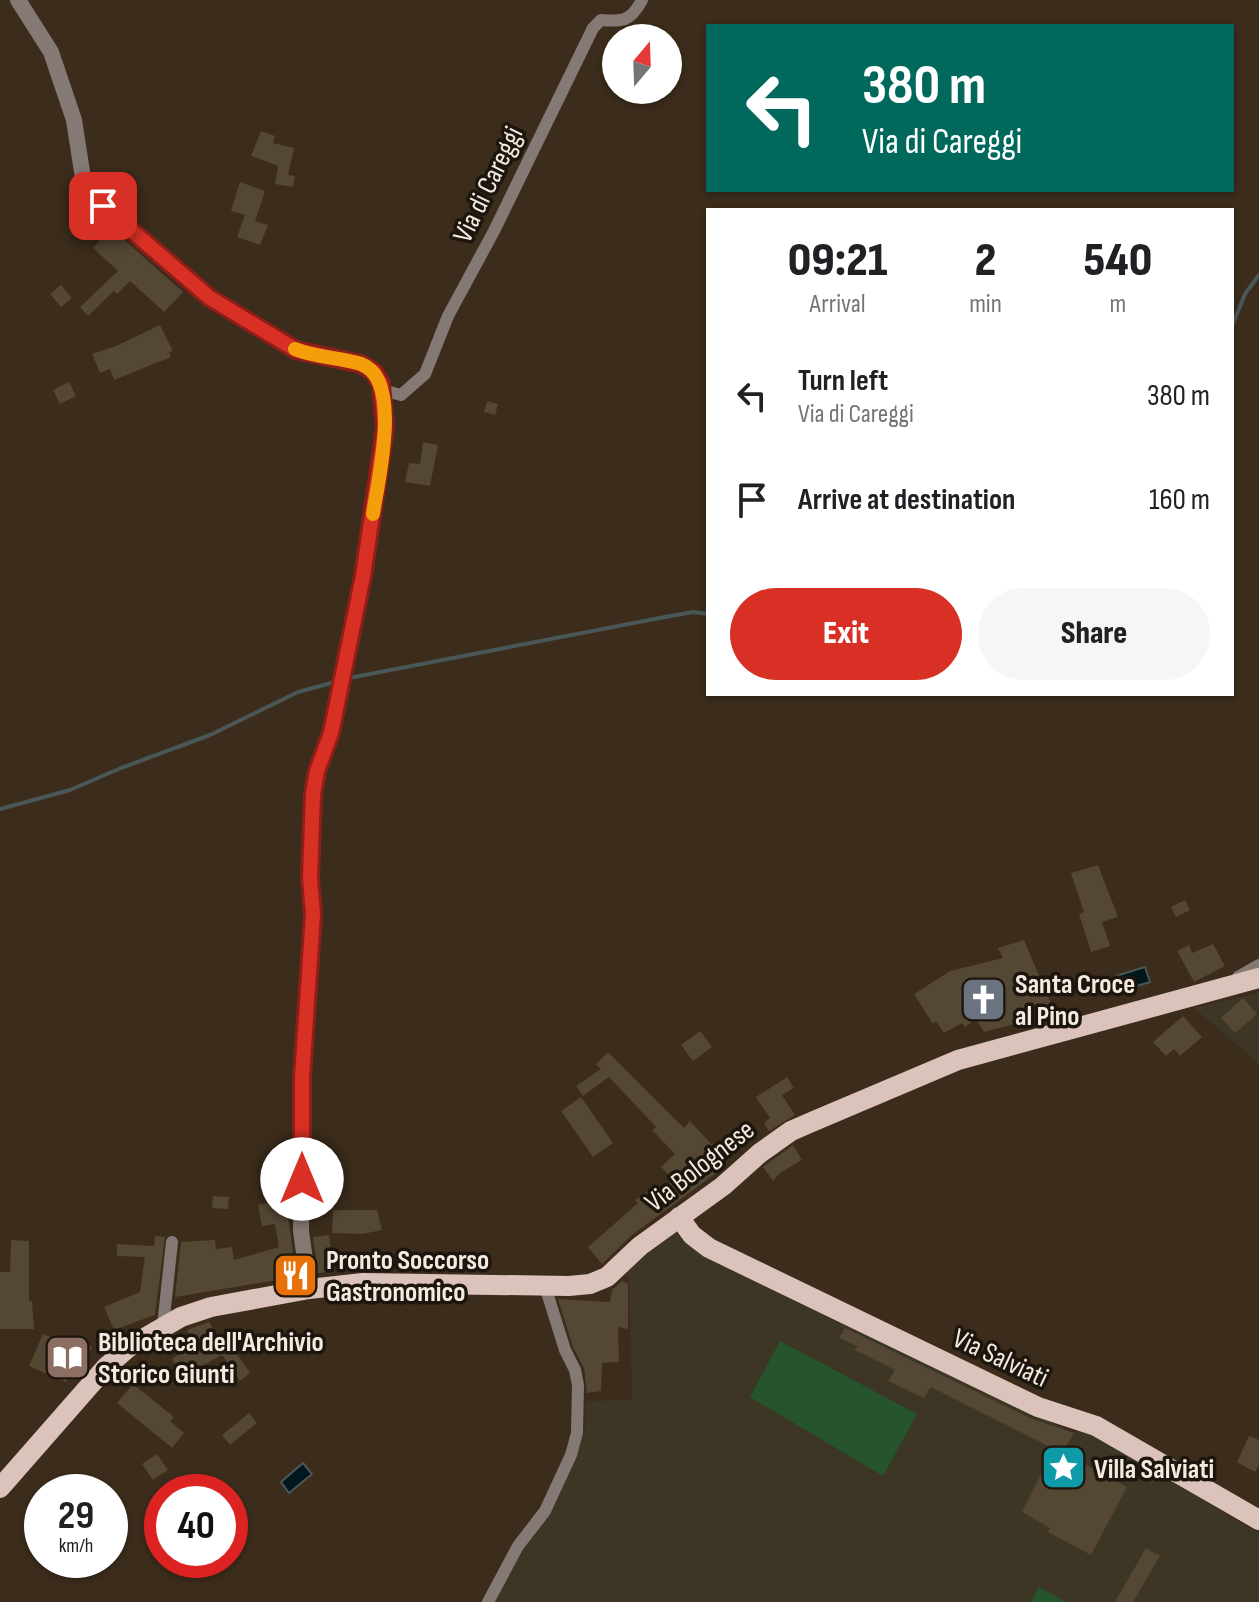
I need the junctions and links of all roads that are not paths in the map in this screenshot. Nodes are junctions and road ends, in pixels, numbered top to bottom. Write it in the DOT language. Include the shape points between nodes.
graph roads {
  1 [pos="18,0"];
  2 [pos="642,0"];
  3 [pos="382,390"];
  4 [pos="1259,965"];
  5 [pos="1259,978"];
  6 [pos="1212,992"];
  7 [pos="696,1205"];
  8 [pos="679,1217"];
  9 [pos="172,1242"];
  10 [pos="715,1251"];
  11 [pos="545,1286"];
  12 [pos="309,1289"];
  13 [pos="163,1326"];
  14 [pos="0,1488"];
  15 [pos="1259,1520"];
  16 [pos="488,1602"];
  1 -- 3 [label="street" via="51,52 74,120 83,178 103,206 210,298 296,350 361,364 374,372"];
  2 -- 3 [label="street, Via di Careggi" via="635,15 619,22 601,20 593,28 448,316 425,374 401,395"];
  3 -- 12 [label="street" via="385,428 363,576 313,794 313,914 302,1077 301,1231"];
  4 -- 6 [label="street, Via Bolognese"];
  5 -- 6 [label="main road"];
  6 -- 7 [label="main road, Via Bolognese" via="958,1060 791,1131"];
  7 -- 8 [label="main road, Via Bolognese"];
  7 -- 10 [label="main road" via="703,1233"];
  8 -- 10 [label="main road, Via Salviati" via="699,1242"];
  8 -- 11 [label="main road, Via Bolognese" via="607,1277 590,1284"];
  9 -- 13 [label="street"];
  10 -- 15 [label="main road, Via Salviati" via="1038,1407 1096,1426"];
  11 -- 12 [label="main road, Via Bolognese" via="396,1282"];
  11 -- 16 [label="street" via="575,1370 577,1433 545,1511 518,1546"];
  12 -- 13 [label="main road, Via Bolognese" via="211,1307"];
  13 -- 14 [label="main road, Via Bolognese" via="106,1367"];
}
